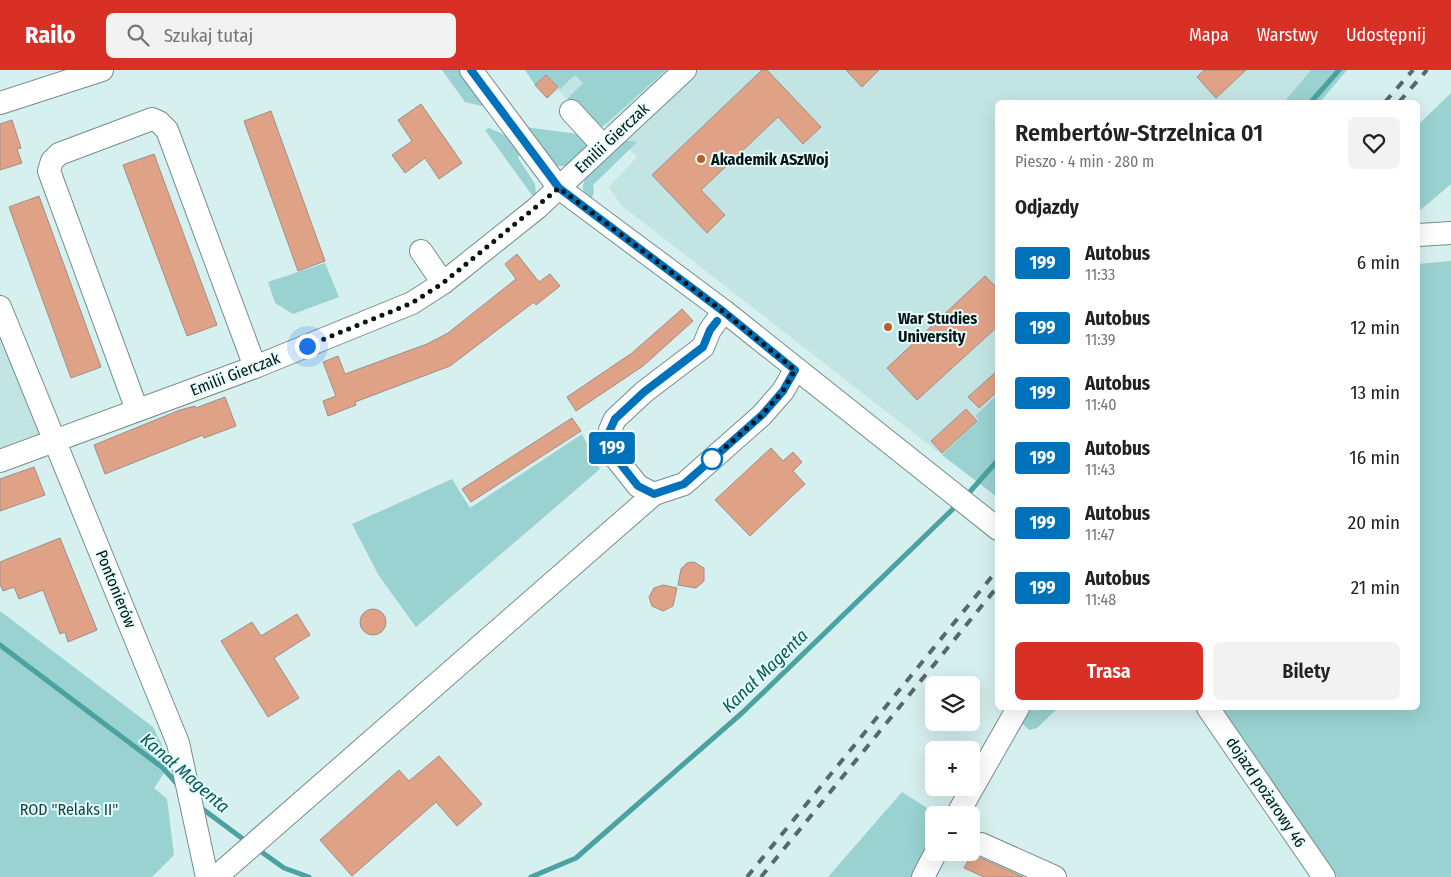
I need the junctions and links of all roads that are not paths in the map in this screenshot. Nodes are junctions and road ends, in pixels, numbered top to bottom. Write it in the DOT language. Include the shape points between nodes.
graph roads {
  1 [pos="102,70"];
  2 [pos="471,70"];
  3 [pos="685,70"];
  4 [pos="0,103"];
  5 [pos="570,111"];
  6 [pos="603,146"];
  7 [pos="559,188"];
  8 [pos="1451,233"];
  9 [pos="1420,235"];
  10 [pos="421,251"];
  11 [pos="443,283"];
  12 [pos="0,308"];
  13 [pos="724,312"];
  14 [pos="255,367"];
  15 [pos="795,370"];
  16 [pos="137,410"];
  17 [pos="55,440"];
  18 [pos="0,461"];
  19 [pos="654,494"];
  20 [pos="995,526"];
  21 [pos="1017,710"];
  22 [pos="1209,710"];
  23 [pos="961,806"];
  24 [pos="981,844"];
  25 [pos="931,861"];
  26 [pos="207,877"];
  27 [pos="216,877"];
  28 [pos="923,877"];
  29 [pos="1055,877"];
  30 [pos="1324,877"];
  1 -- 4 [label="street"];
  2 -- 7 [label="street"];
  3 -- 6 [label="street, Emilii Gierczak"];
  5 -- 6 [label="street"];
  6 -- 7 [label="street, Emilii Gierczak"];
  7 -- 11 [label="street, Emilii Gierczak"];
  7 -- 13 [label="street"];
  8 -- 9 [label="street"];
  10 -- 11 [label="street"];
  11 -- 14 [label="street, Emilii Gierczak" via="393,312"];
  12 -- 17 [label="street, Pontonierów"];
  13 -- 15 [label="street"];
  13 -- 19 [label="street" via="710,330 703,347 644,392 615,419 610,430 615,457 638,486"];
  14 -- 16 [label="street, Emilii Gierczak"];
  14 -- 16 [label="street" via="167,130 152,119 59,154 49,171"];
  15 -- 19 [label="street" via="783,391 762,415 684,484"];
  15 -- 20 [label="street"];
  16 -- 17 [label="street, Emilii Gierczak"];
  17 -- 18 [label="street, Emilii Gierczak"];
  17 -- 26 [label="street, Pontonierów" via="178,743 179,783"];
  19 -- 27 [label="street"];
  21 -- 23 [label="street"];
  22 -- 30 [label="street, dojazd pożarowy 46"];
  24 -- 29 [label="street"];
  25 -- 28 [label="street"];
}
